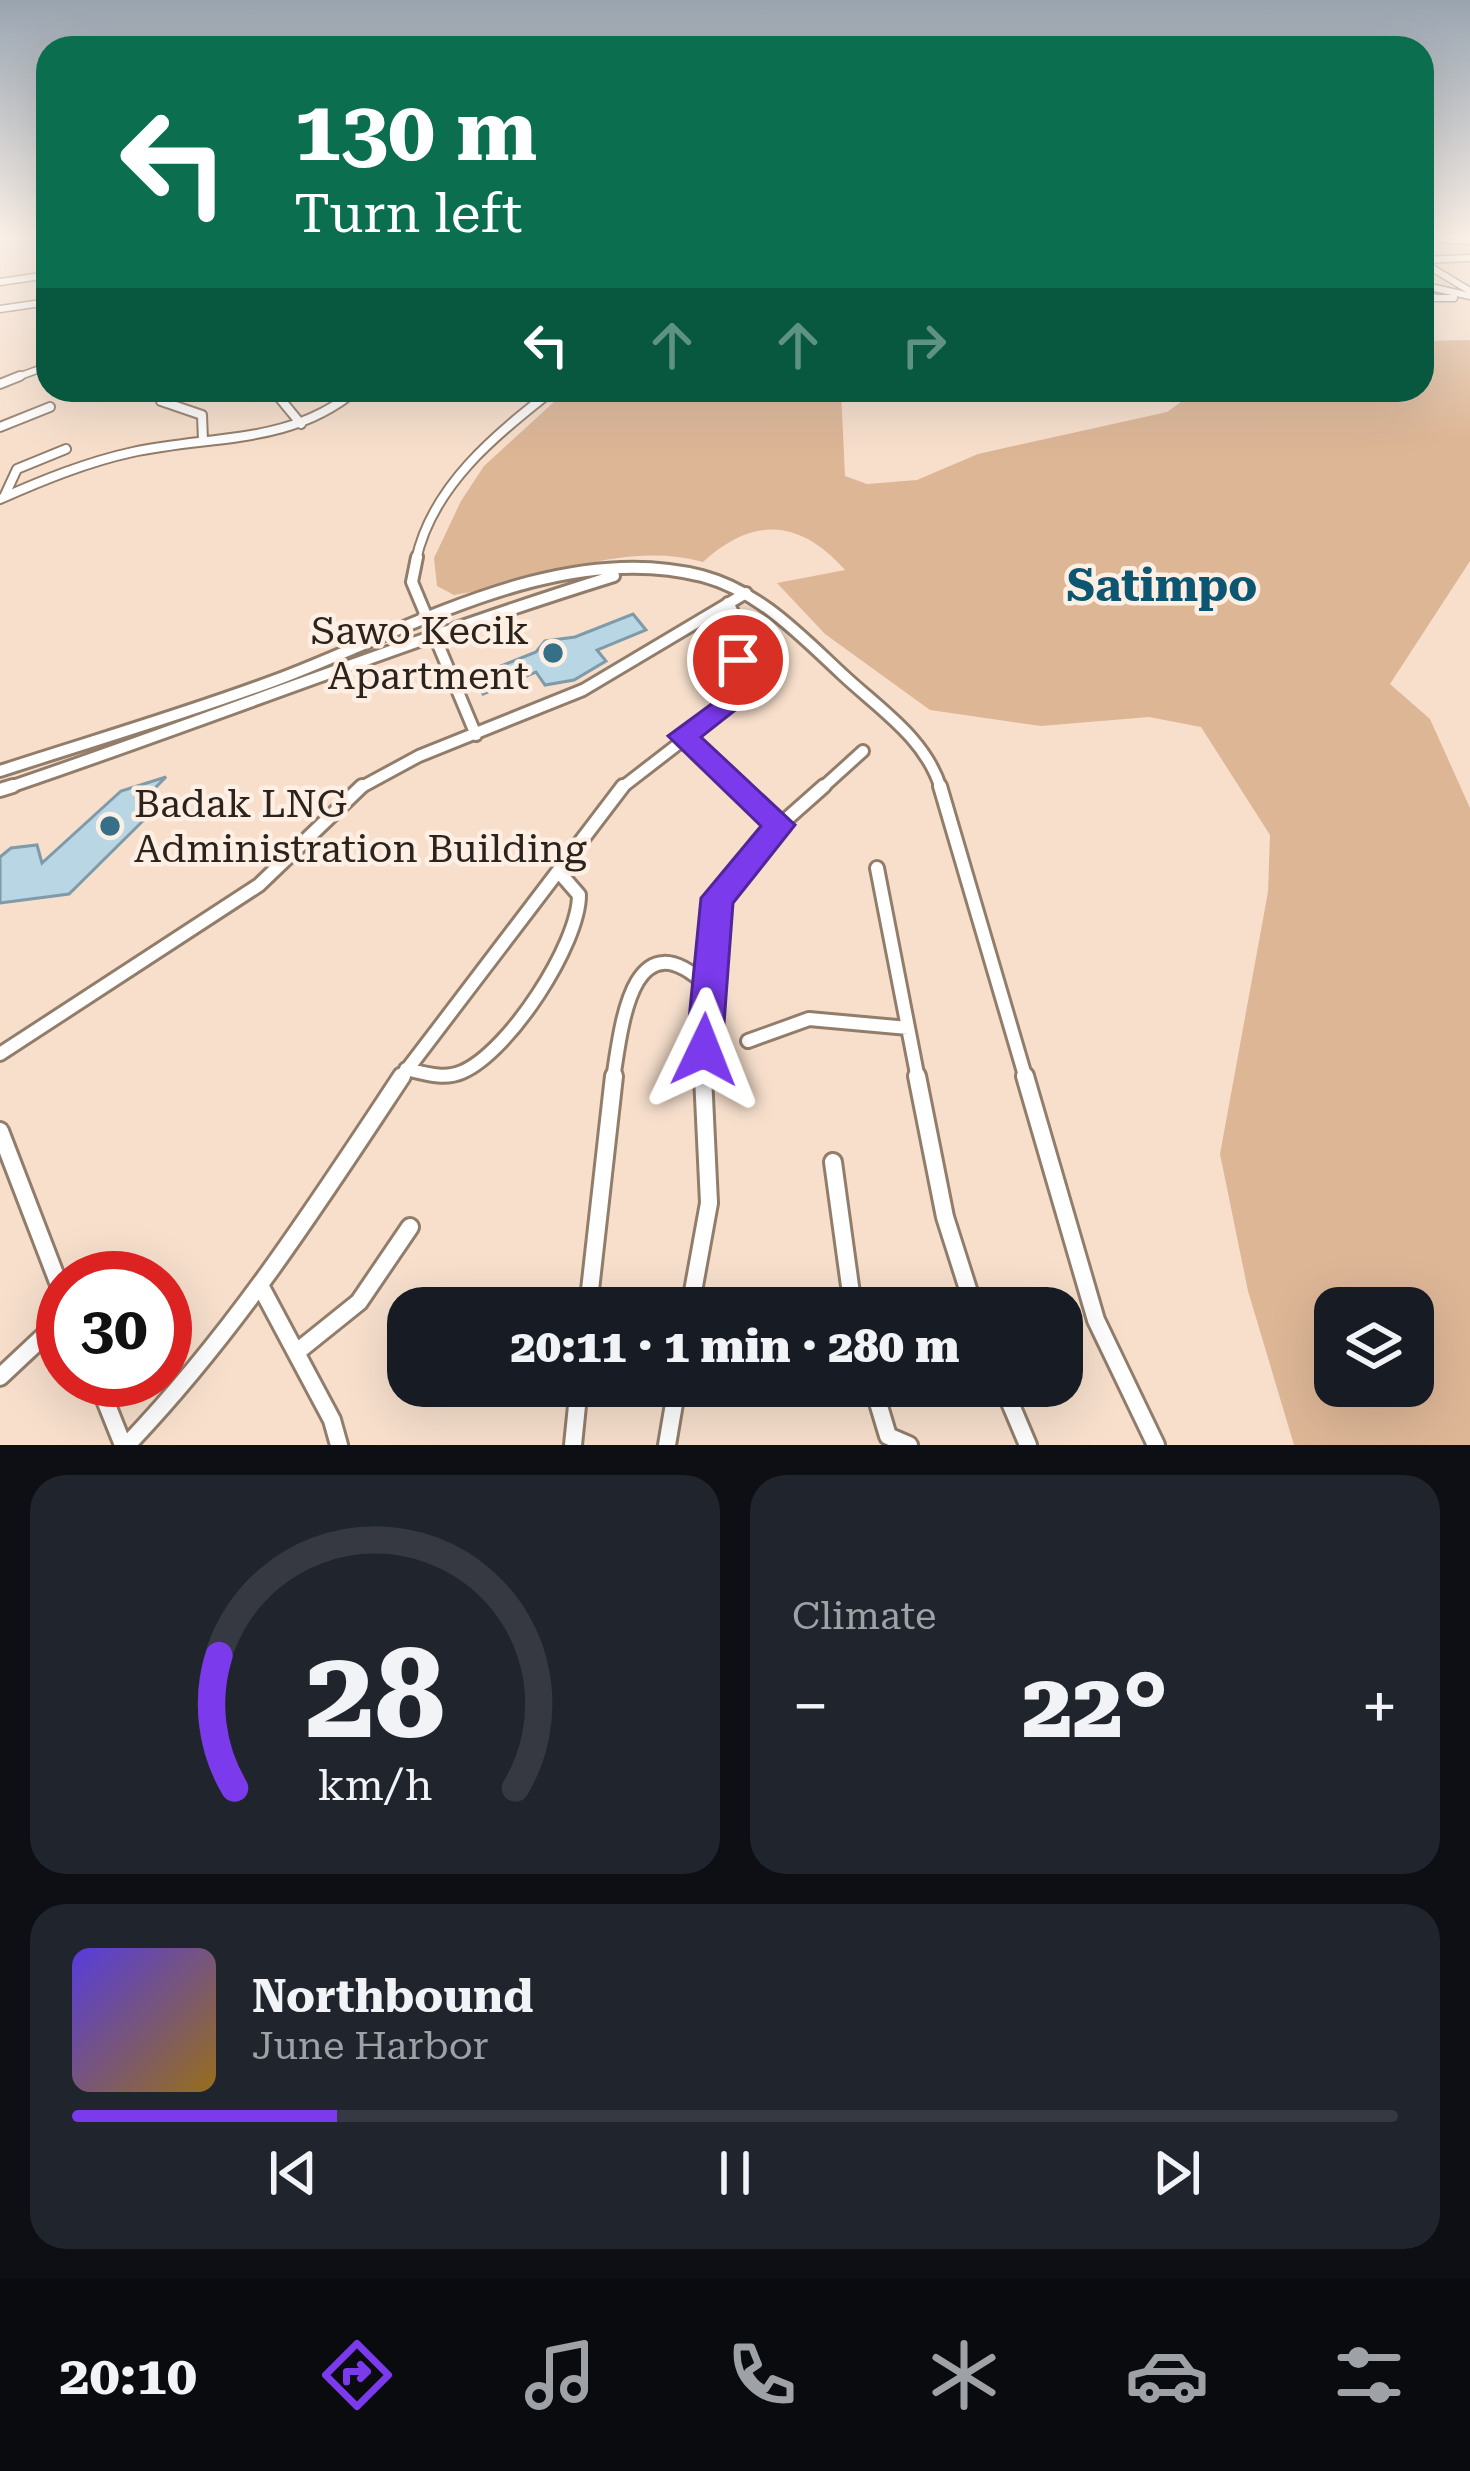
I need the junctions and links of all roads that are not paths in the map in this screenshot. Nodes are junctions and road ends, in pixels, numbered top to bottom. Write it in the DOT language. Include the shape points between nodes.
graph roads {
  1 [pos="36,370"];
  2 [pos="0,384"];
  3 [pos="164,402"];
  4 [pos="283,402"];
  5 [pos="341,402"];
  6 [pos="540,402"];
  7 [pos="50,407"];
  8 [pos="301,424"];
  9 [pos="0,427"];
  10 [pos="203,441"];
  11 [pos="66,449"];
  12 [pos="2,498"];
  13 [pos="746,592"];
  14 [pos="728,603"];
  15 [pos="430,626"];
  16 [pos="476,734"];
  17 [pos="682,736"];
  18 [pos="72,747"];
  19 [pos="863,751"];
  20 [pos="71,763"];
  21 [pos="0,771"];
  22 [pos="0,790"];
  23 [pos="780,825"];
  24 [pos="877,868"];
  25 [pos="559,872"];
  26 [pos="706,985"];
  27 [pos="908,1028"];
  28 [pos="748,1042"];
  29 [pos="0,1054"];
  30 [pos="406,1069"];
  31 [pos="0,1131"];
  32 [pos="833,1162"];
  33 [pos="410,1227"];
  34 [pos="46,1251"];
  35 [pos="590,1287"];
  36 [pos="694,1287"];
  37 [pos="850,1287"];
  38 [pos="967,1287"];
  39 [pos="262,1288"];
  40 [pos="36,1343"];
  41 [pos="298,1351"];
  42 [pos="0,1377"];
  43 [pos="109,1407"];
  44 [pos="577,1407"];
  45 [pos="673,1407"];
  46 [pos="877,1407"];
  47 [pos="1013,1407"];
  48 [pos="884,1441"];
  49 [pos="125,1445"];
  50 [pos="339,1445"];
  51 [pos="572,1445"];
  52 [pos="667,1445"];
  53 [pos="909,1445"];
  54 [pos="1028,1445"];
  55 [pos="1156,1445"];
  1 -- 2 [label="street"];
  3 -- 10 [label="street" via="202,415"];
  4 -- 8 [label="street"];
  5 -- 8 [label="street"];
  6 -- 15 [label="street" via="454,479 430,515 412,582"];
  7 -- 9 [label="street"];
  8 -- 10 [label="street"];
  10 -- 12 [label="street" via="132,453"];
  11 -- 12 [label="street" via="14,471"];
  13 -- 14 [label="street"];
  13 -- 15 [label="street" via="692,573 635,570"];
  13 -- 55 [label="street" via="911,737 937,775 1096,1320"];
  14 -- 16 [label="street" via="583,690"];
  14 -- 17 [label="street" via="739,617 734,698"];
  15 -- 16 [label="street"];
  15 -- 18 [label="street"];
  15 -- 20 [label="street" via="212,718"];
  16 -- 29 [label="street" via="360,787 259,885"];
  17 -- 23 [label="street"];
  17 -- 25 [label="street" via="624,784"];
  18 -- 20 [label="street"];
  18 -- 21 [label="street"];
  19 -- 23 [label="street"];
  20 -- 22 [label="street"];
  23 -- 26 [label="street" via="717,898"];
  24 -- 27 [label="street"];
  25 -- 30 [label="street"];
  25 -- 30 [label="street" via="579,895 579,921 490,1052 454,1074"];
  26 -- 35 [label="street" via="681,965 664,964 632,983"];
  26 -- 36 [label="street" via="709,1203"];
  27 -- 28 [label="street" via="822,1015 783,1022"];
  27 -- 38 [label="street"];
  30 -- 39 [label="street"];
  31 -- 34 [label="street"];
  32 -- 37 [label="street"];
  33 -- 41 [label="street" via="359,1302"];
  39 -- 41 [label="street"];
  39 -- 49 [label="street"];
  40 -- 42 [label="street"];
  41 -- 50 [label="street"];
  43 -- 49 [label="street"];
  44 -- 51 [label="street"];
  45 -- 52 [label="street"];
  46 -- 48 [label="street"];
  47 -- 54 [label="street"];
  48 -- 53 [label="street"];
}
